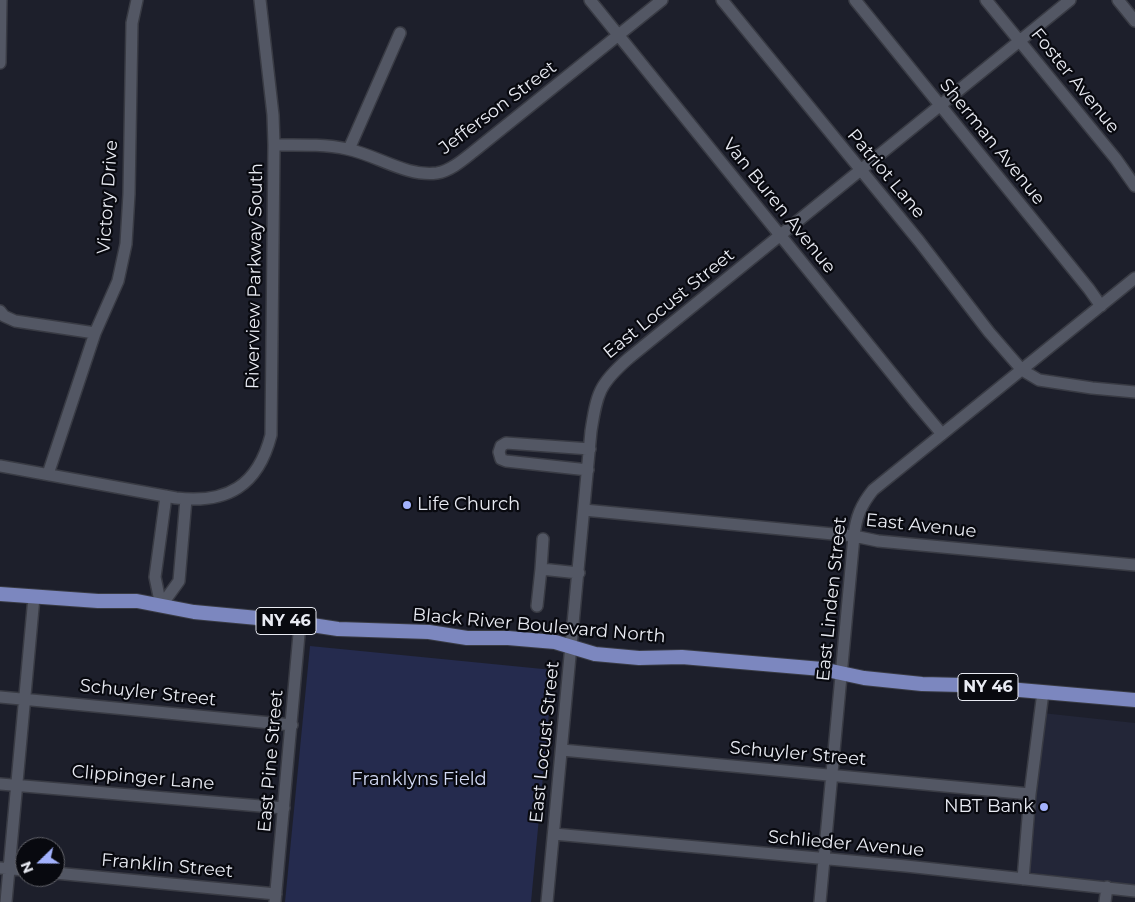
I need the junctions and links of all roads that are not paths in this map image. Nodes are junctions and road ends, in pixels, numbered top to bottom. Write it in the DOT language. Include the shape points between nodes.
graph roads {
  1 [pos="1,0"];
  2 [pos="137,0"];
  3 [pos="260,0"];
  4 [pos="590,0"];
  5 [pos="662,0"];
  6 [pos="722,0"];
  7 [pos="855,0"];
  8 [pos="986,0"];
  9 [pos="1070,0"];
  10 [pos="1118,0"];
  11 [pos="1135,21"];
  12 [pos="400,33"];
  13 [pos="618,36"];
  14 [pos="1020,41"];
  15 [pos="0,63"];
  16 [pos="940,105"];
  17 [pos="274,145"];
  18 [pos="349,149"];
  19 [pos="859,170"];
  20 [pos="1135,186"];
  21 [pos="781,235"];
  22 [pos="1135,278"];
  23 [pos="1101,306"];
  24 [pos="0,311"];
  25 [pos="95,333"];
  26 [pos="1022,370"];
  27 [pos="1135,392"];
  28 [pos="942,434"];
  29 [pos="590,449"];
  30 [pos="0,466"];
  31 [pos="588,470"];
  32 [pos="48,474"];
  33 [pos="166,496"];
  34 [pos="186,500"];
  35 [pos="584,510"];
  36 [pos="854,536"];
  37 [pos="544,539"];
  38 [pos="1135,565"];
  39 [pos="541,570"];
  40 [pos="579,573"];
  41 [pos="0,594"];
  42 [pos="34,597"];
  43 [pos="161,606"];
  44 [pos="537,606"];
  45 [pos="300,623"];
  46 [pos="572,646"];
  47 [pos="841,672"];
  48 [pos="1043,692"];
  49 [pos="0,697"];
  50 [pos="24,699"];
  51 [pos="1135,700"];
  52 [pos="292,725"];
  53 [pos="562,750"];
  54 [pos="832,774"];
  55 [pos="0,784"];
  56 [pos="17,785"];
  57 [pos="1030,794"];
  58 [pos="284,808"];
  59 [pos="554,834"];
  60 [pos="824,860"];
  61 [pos="4,868"];
  62 [pos="65,874"];
  63 [pos="1023,879"];
  64 [pos="1107,887"];
  65 [pos="1135,890"];
  66 [pos="276,898"];
  67 [pos="6,902"];
  68 [pos="548,902"];
  69 [pos="820,902"];
  70 [pos="1105,902"];
  1 -- 15 [label="street"];
  2 -- 25 [label="street, Victory Drive" via="132,23 126,244 118,281"];
  3 -- 17 [label="street, Riverview Parkway South"];
  4 -- 13 [label="street, Van Buren Avenue"];
  5 -- 13 [label="street, Jefferson Street"];
  6 -- 19 [label="street, Patriot Lane"];
  7 -- 16 [label="street, Sherman Avenue"];
  8 -- 14 [label="street, Foster Avenue"];
  9 -- 14 [label="street, East Locust Street"];
  10 -- 11 [label="street"];
  12 -- 18 [label="street"];
  13 -- 18 [label="street, Jefferson Street" via="453,167 437,173 412,171"];
  13 -- 21 [label="street, Van Buren Avenue"];
  14 -- 16 [label="street, East Locust Street"];
  14 -- 20 [label="street, Foster Avenue"];
  16 -- 19 [label="street, East Locust Street"];
  16 -- 23 [label="street, Sherman Avenue"];
  17 -- 18 [label="street, Jefferson Street"];
  17 -- 34 [label="street, Riverview Parkway South" via="271,435 264,457 252,476 239,488 220,496"];
  19 -- 21 [label="street, East Locust Street"];
  19 -- 26 [label="street, Patriot Lane"];
  21 -- 28 [label="street, Van Buren Avenue"];
  21 -- 29 [label="street, East Locust Street" via="612,372 598,392"];
  22 -- 23 [label="street, East Linden Street"];
  23 -- 26 [label="street, East Linden Street"];
  24 -- 25 [label="street" via="15,321"];
  25 -- 32 [label="street, Victory Drive"];
  26 -- 27 [label="street" via="1039,380"];
  26 -- 28 [label="street, East Linden Street"];
  28 -- 36 [label="street, East Linden Street" via="873,490 862,504"];
  29 -- 31 [label="street, East Locust Street"];
  29 -- 31 [label="street" via="506,443 499,452 501,459 506,461"];
  30 -- 32 [label="street, Riverview Parkway South"];
  31 -- 35 [label="street, East Locust Street"];
  32 -- 33 [label="street, Riverview Parkway South"];
  33 -- 34 [label="street, Riverview Parkway South"];
  33 -- 43 [label="street" via="156,577"];
  34 -- 43 [label="street" via="179,581"];
  35 -- 36 [label="street, East Avenue"];
  35 -- 40 [label="street, East Locust Street"];
  36 -- 38 [label="street, East Avenue" via="878,541"];
  36 -- 47 [label="street, East Linden Street"];
  37 -- 39 [label="street"];
  39 -- 40 [label="street"];
  39 -- 44 [label="street"];
  40 -- 46 [label="street, East Locust Street"];
  41 -- 42 [label="main road, Black River Boulevard North / NY 46"];
  42 -- 43 [label="main road, Black River Boulevard North / NY 46" via="137,601"];
  42 -- 50 [label="street"];
  43 -- 45 [label="main road, Black River Boulevard North / NY 46"];
  45 -- 46 [label="main road, Black River Boulevard North / NY 46" via="338,629 429,632"];
  45 -- 52 [label="street, East Pine Street"];
  46 -- 47 [label="main road, Black River Boulevard North / NY 46" via="595,654 682,657"];
  46 -- 53 [label="street, East Locust Street"];
  47 -- 48 [label="main road, Black River Boulevard North / NY 46" via="864,678 922,684"];
  47 -- 54 [label="street, East Linden Street"];
  48 -- 51 [label="main road, Black River Boulevard North / NY 46"];
  48 -- 57 [label="street"];
  49 -- 50 [label="street, Schuyler Street"];
  50 -- 52 [label="street, Schuyler Street"];
  50 -- 56 [label="street"];
  52 -- 58 [label="street, East Pine Street"];
  53 -- 54 [label="street, Schuyler Street"];
  53 -- 59 [label="street, East Locust Street"];
  54 -- 57 [label="street, Schuyler Street"];
  54 -- 60 [label="street, East Linden Street"];
  55 -- 56 [label="street, Clippinger Lane"];
  56 -- 58 [label="street, Clippinger Lane"];
  56 -- 61 [label="street"];
  57 -- 63 [label="street"];
  58 -- 66 [label="street, East Pine Street"];
  59 -- 60 [label="street, Schlieder Avenue"];
  59 -- 68 [label="street, East Locust Street"];
  60 -- 63 [label="street, Schlieder Avenue"];
  60 -- 69 [label="street, East Linden Street"];
  61 -- 67 [label="street"];
  62 -- 66 [label="street, Franklin Street"];
  63 -- 64 [label="street, Schlieder Avenue"];
  64 -- 65 [label="street, Schlieder Avenue"];
  64 -- 70 [label="street"];
}
